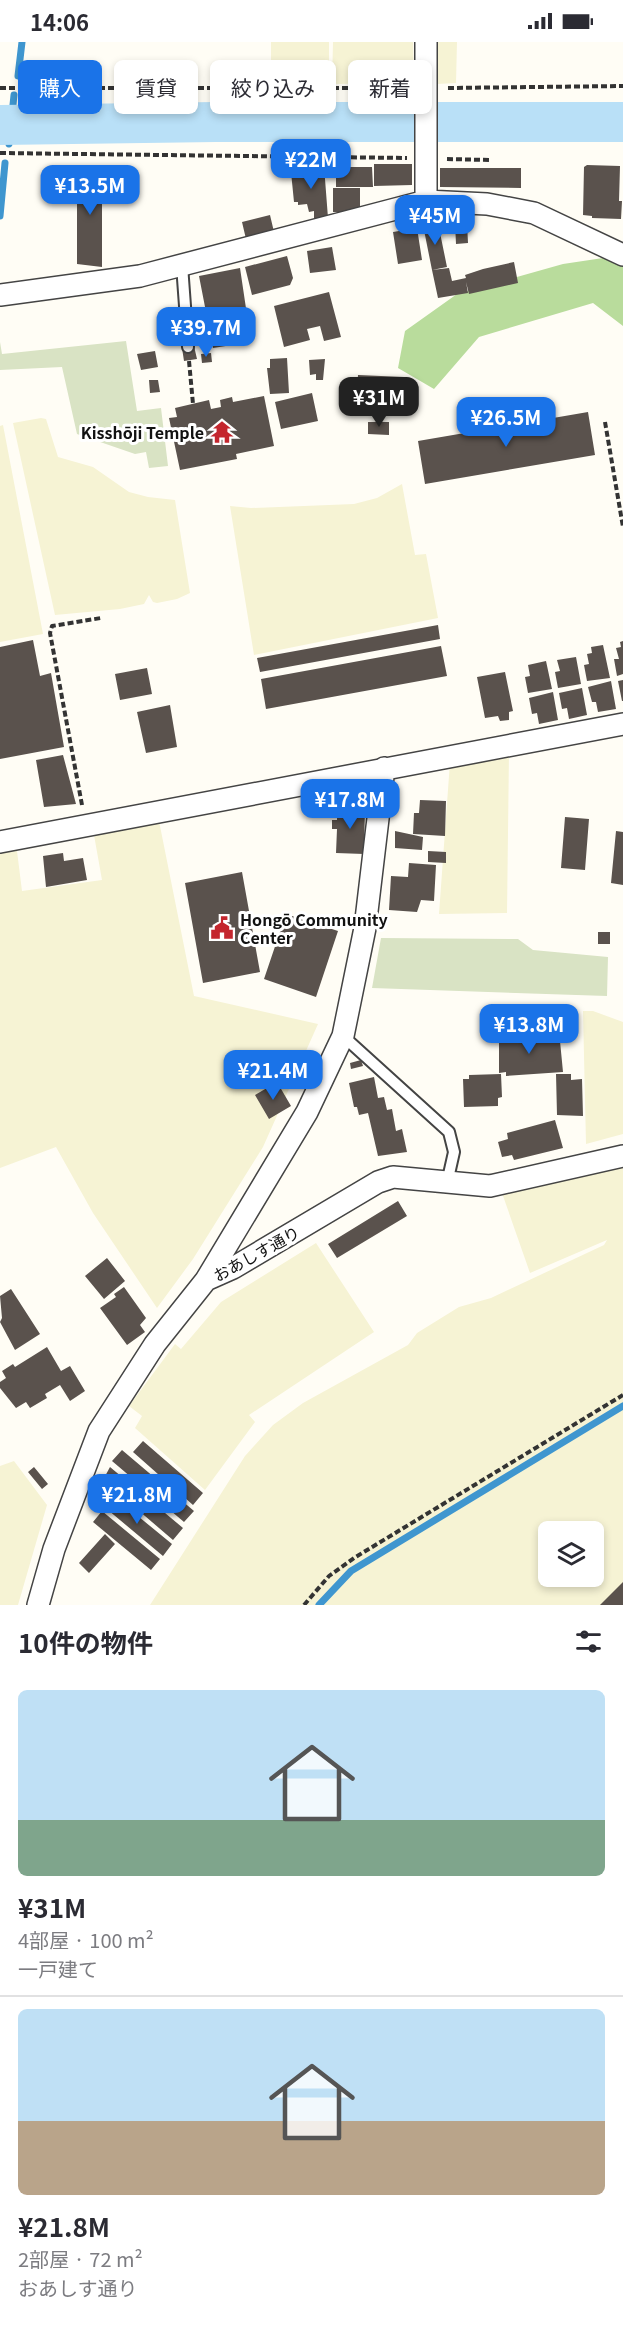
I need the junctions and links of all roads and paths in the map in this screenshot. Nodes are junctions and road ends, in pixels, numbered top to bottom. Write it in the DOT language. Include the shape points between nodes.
graph roads {
  1 [pos="426,42"];
  2 [pos="426,60"];
  3 [pos="623,86"];
  4 [pos="0,88"];
  5 [pos="348,92"];
  6 [pos="432,93"];
  7 [pos="426,114"];
  8 [pos="0,153"];
  9 [pos="427,156"];
  10 [pos="489,160"];
  11 [pos="426,201"];
  12 [pos="623,255"];
  13 [pos="182,265"];
  14 [pos="0,295"];
  15 [pos="188,347"];
  16 [pos="189,360"];
  17 [pos="193,404"];
  18 [pos="605,422"];
  19 [pos="622,514"];
  20 [pos="623,527"];
  21 [pos="101,618"];
  22 [pos="623,724"];
  23 [pos="384,768"];
  24 [pos="86,826"];
  25 [pos="0,842"];
  26 [pos="343,1036"];
  27 [pos="623,1156"];
  28 [pos="447,1183"];
  29 [pos="206,1280"];
  30 [pos="623,1395"];
  31 [pos="38,1605"];
  32 [pos="304,1605"];
  1 -- 2 [label="street"];
  3 -- 6 [label="path"];
  4 -- 5 [label="path"];
  7 -- 9 [label="street"];
  8 -- 9 [label="path"];
  9 -- 10 [label="path"];
  9 -- 11 [label="street"];
  11 -- 12 [label="street" via="487,204 534,213"];
  11 -- 13 [label="street"];
  13 -- 14 [label="street" via="128,278"];
  13 -- 15 [label="lane"];
  16 -- 17 [label="path"];
  18 -- 19 [label="path"];
  19 -- 20 [label="path"];
  21 -- 24 [label="path" via="52,626 50,633"];
  22 -- 23 [label="street"];
  23 -- 24 [label="street"];
  23 -- 26 [label="street" via="365,928"];
  24 -- 25 [label="street"];
  26 -- 28 [label="lane" via="449,1132 454,1152"];
  26 -- 29 [label="street" via="307,1112"];
  27 -- 28 [label="street, おあしす通り" via="490,1186"];
  28 -- 29 [label="street, おあしす通り" via="393,1177 378,1182"];
  29 -- 31 [label="street, おあしす通り" via="155,1344 99,1431 54,1549"];
  30 -- 32 [label="path" via="354,1558 329,1576"];
}
